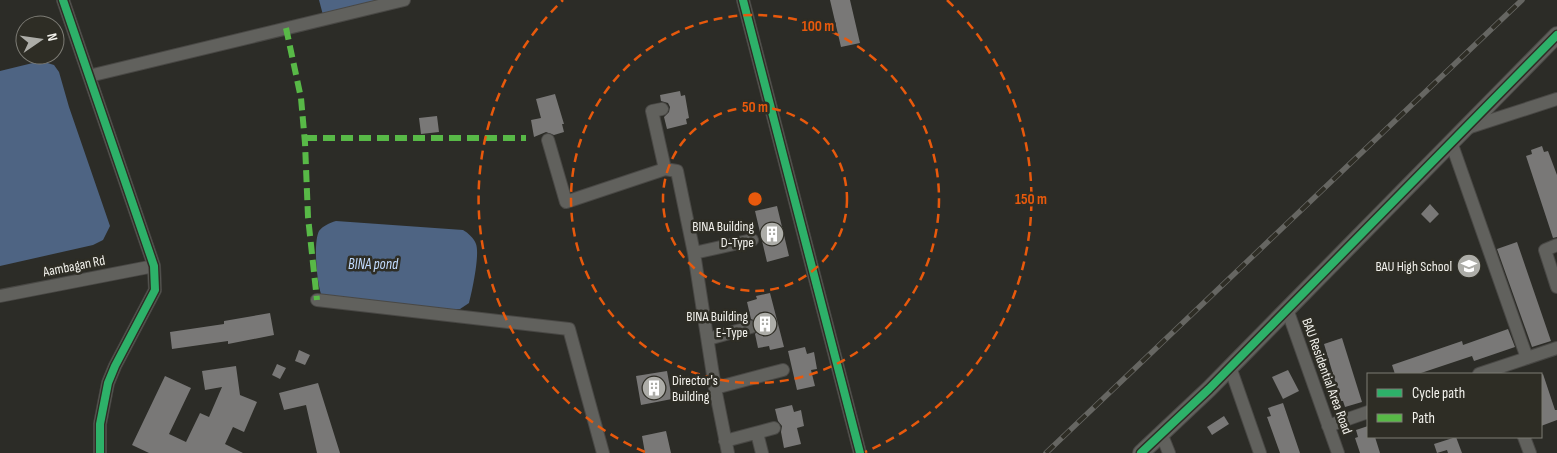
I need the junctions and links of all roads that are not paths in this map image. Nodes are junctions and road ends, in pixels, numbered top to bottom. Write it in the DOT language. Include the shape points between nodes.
graph roads {
  1 [pos="63,0"];
  2 [pos="404,0"];
  3 [pos="743,0"];
  4 [pos="1557,35"];
  5 [pos="89,76"];
  6 [pos="1557,99"];
  7 [pos="662,110"];
  8 [pos="1464,129"];
  9 [pos="548,140"];
  10 [pos="1452,142"];
  11 [pos="665,170"];
  12 [pos="752,240"];
  13 [pos="1557,245"];
  14 [pos="694,253"];
  15 [pos="154,266"];
  16 [pos="1557,287"];
  17 [pos="0,296"];
  18 [pos="317,300"];
  19 [pos="1287,309"];
  20 [pos="751,327"];
  21 [pos="708,339"];
  22 [pos="1557,348"];
  23 [pos="1527,358"];
  24 [pos="1230,367"];
  25 [pos="784,370"];
  26 [pos="1501,371"];
  27 [pos="1486,373"];
  28 [pos="715,388"];
  29 [pos="1367,412"];
  30 [pos="1328,426"];
  31 [pos="774,428"];
  32 [pos="757,433"];
  33 [pos="1162,433"];
  34 [pos="1524,438"];
  35 [pos="727,447"];
  36 [pos="100,453"];
  37 [pos="603,453"];
  38 [pos="762,453"];
  39 [pos="860,453"];
  40 [pos="1141,453"];
  41 [pos="1168,453"];
  42 [pos="1260,453"];
  43 [pos="1338,453"];
  44 [pos="1530,453"];
  1 -- 5 [label="street"];
  2 -- 5 [label="street"];
  3 -- 39 [label="street"];
  4 -- 8 [label="street"];
  5 -- 15 [label="street"];
  6 -- 8 [label="street"];
  7 -- 11 [label="street" via="652,112"];
  8 -- 10 [label="street"];
  9 -- 11 [label="street" via="566,202"];
  10 -- 19 [label="street"];
  10 -- 23 [label="street"];
  11 -- 14 [label="street" via="677,171"];
  12 -- 14 [label="street"];
  13 -- 16 [label="street" via="1545,250"];
  14 -- 21 [label="street"];
  15 -- 17 [label="street, Aambagan Rd"];
  15 -- 36 [label="street" via="155,290 108,383 100,424"];
  18 -- 37 [label="street" via="569,329"];
  19 -- 24 [label="street"];
  19 -- 30 [label="street, BAU Residential Area Road"];
  20 -- 21 [label="street"];
  21 -- 28 [label="street"];
  22 -- 23 [label="street"];
  23 -- 26 [label="street"];
  24 -- 33 [label="street"];
  24 -- 42 [label="street"];
  25 -- 28 [label="street"];
  26 -- 27 [label="street"];
  28 -- 35 [label="street"];
  29 -- 30 [label="street"];
  30 -- 43 [label="street, BAU Residential Area Road"];
  31 -- 32 [label="street"];
  32 -- 35 [label="street"];
  32 -- 38 [label="street"];
  33 -- 40 [label="street"];
  33 -- 41 [label="street"];
  34 -- 44 [label="street"];
}
